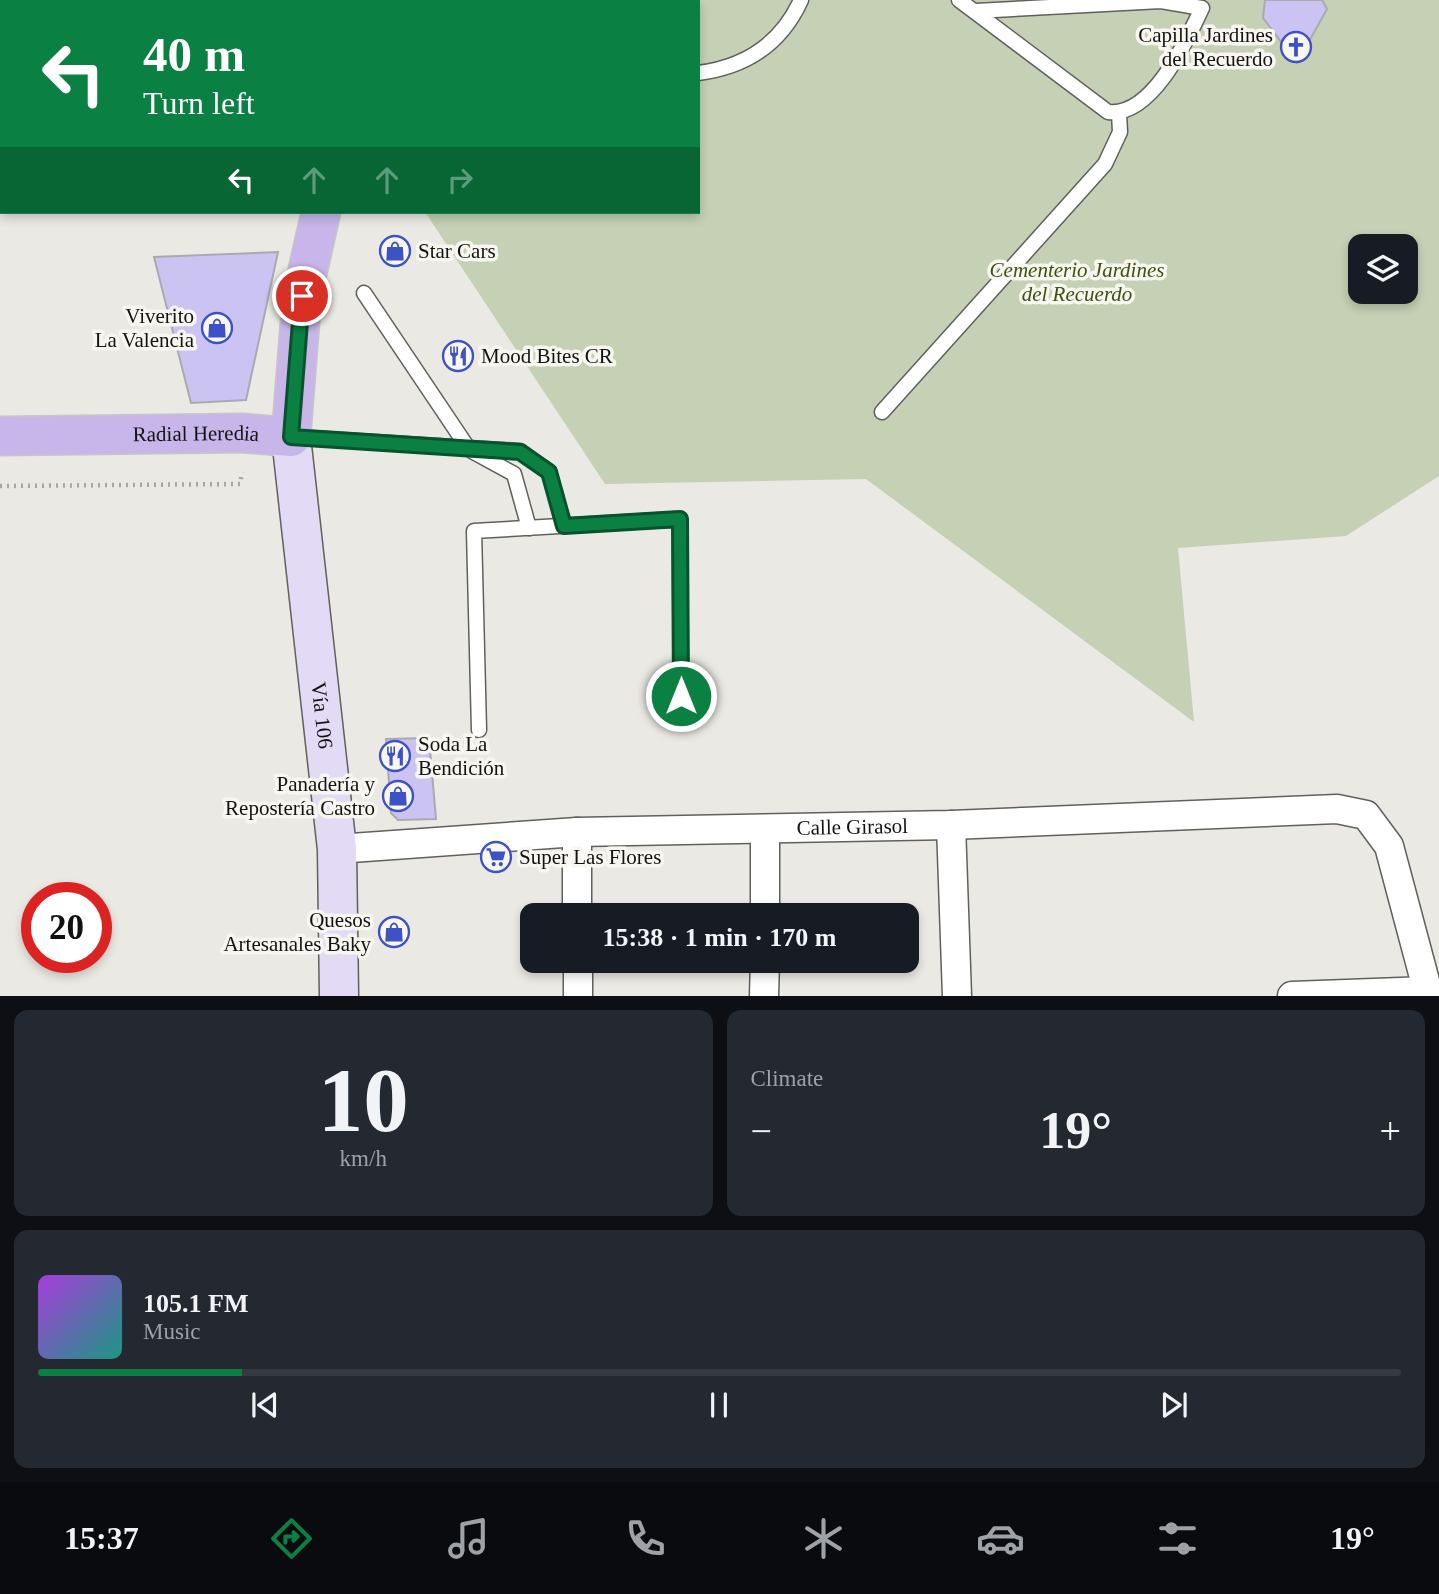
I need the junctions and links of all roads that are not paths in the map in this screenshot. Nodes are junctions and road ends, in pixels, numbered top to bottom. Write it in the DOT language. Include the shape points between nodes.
graph roads {
  1 [pos="801,0"];
  2 [pos="960,0"];
  3 [pos="1203,4"];
  4 [pos="976,11"];
  5 [pos="700,73"];
  6 [pos="1119,113"];
  7 [pos="321,214"];
  8 [pos="364,293"];
  9 [pos="882,412"];
  10 [pos="0,436"];
  11 [pos="291,437"];
  12 [pos="468,448"];
  13 [pos="564,526"];
  14 [pos="529,528"];
  15 [pos="681,721"];
  16 [pos="479,730"];
  17 [pos="951,825"];
  18 [pos="765,830"];
  19 [pos="577,832"];
  20 [pos="337,849"];
  21 [pos="578,903"];
  22 [pos="765,903"];
  23 [pos="578,973"];
  24 [pos="765,973"];
  25 [pos="1428,993"];
  26 [pos="339,996"];
  27 [pos="578,996"];
  28 [pos="764,996"];
  29 [pos="957,996"];
  30 [pos="1292,996"];
  1 -- 5 [label="lane" via="774,41 750,59"];
  2 -- 4 [label="lane"];
  3 -- 4 [label="lane" via="1161,1"];
  3 -- 6 [label="lane" via="1169,70 1146,97"];
  4 -- 6 [label="lane" via="1108,112"];
  6 -- 9 [label="lane" via="1120,132 1105,164"];
  7 -- 11 [label="main road, Radial Heredia" via="302,296"];
  8 -- 12 [label="lane"];
  10 -- 11 [label="main road, Radial Heredia" via="242,433"];
  11 -- 12 [label="lane"];
  11 -- 20 [label="main road, Vía 106"];
  12 -- 13 [label="lane" via="520,452 549,472"];
  12 -- 14 [label="lane" via="514,474"];
  13 -- 14 [label="lane"];
  13 -- 15 [label="lane" via="680,519"];
  14 -- 16 [label="lane" via="474,531"];
  17 -- 18 [label="street, Calle Girasol"];
  17 -- 25 [label="street, Calle Girasol" via="1336,809 1366,815 1389,846"];
  17 -- 29 [label="street"];
  18 -- 19 [label="street, Calle Girasol"];
  18 -- 22 [label="street"];
  19 -- 20 [label="street, Calle Girasol"];
  19 -- 21 [label="street"];
  20 -- 26 [label="main road, Vía 106"];
  23 -- 27 [label="street"];
  24 -- 28 [label="street"];
  25 -- 30 [label="street"];
}
